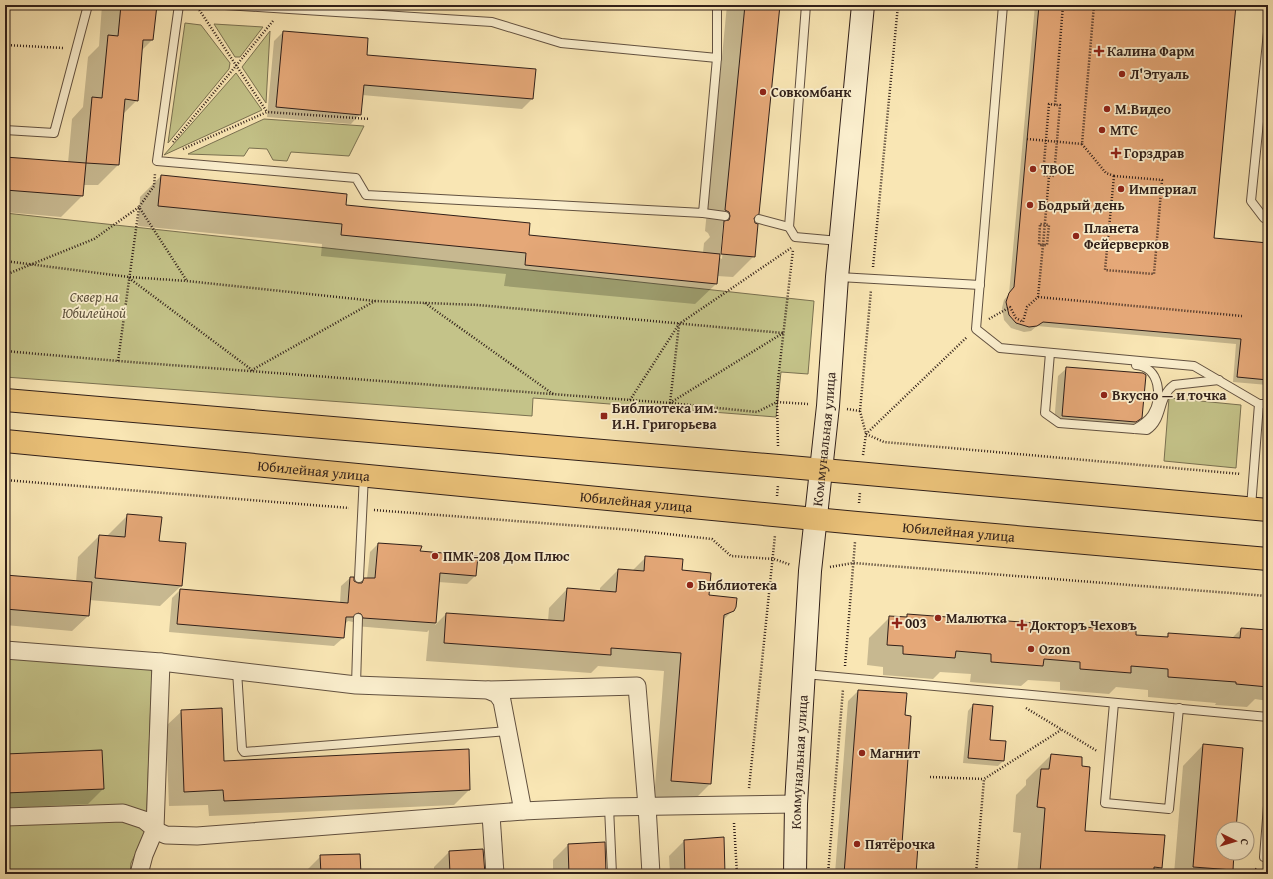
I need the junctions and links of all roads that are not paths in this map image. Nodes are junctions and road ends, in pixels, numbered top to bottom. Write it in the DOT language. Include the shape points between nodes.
graph roads {
  1 [pos="88,5"];
  2 [pos="179,5"];
  3 [pos="225,5"];
  4 [pos="717,5"];
  5 [pos="806,5"];
  6 [pos="863,5"];
  7 [pos="1002,5"];
  8 [pos="349,9"];
  9 [pos="1268,32"];
  10 [pos="717,58"];
  11 [pos="5,130"];
  12 [pos="703,213"];
  13 [pos="725,216"];
  14 [pos="1268,218"];
  15 [pos="759,220"];
  16 [pos="789,226"];
  17 [pos="841,241"];
  18 [pos="837,277"];
  19 [pos="980,285"];
  20 [pos="1050,355"];
  21 [pos="1219,380"];
  22 [pos="5,400"];
  23 [pos="1259,404"];
  24 [pos="1268,404"];
  25 [pos="1136,429"];
  26 [pos="5,441"];
  27 [pos="820,469"];
  28 [pos="364,475"];
  29 [pos="1259,509"];
  30 [pos="814,518"];
  31 [pos="1268,559"];
  32 [pos="359,578"];
  33 [pos="358,618"];
  34 [pos="5,650"];
  35 [pos="161,662"];
  36 [pos="237,671"];
  37 [pos="803,674"];
  38 [pos="356,685"];
  39 [pos="488,690"];
  40 [pos="1114,703"];
  41 [pos="1179,708"];
  42 [pos="1268,717"];
  43 [pos="508,732"];
  44 [pos="796,804"];
  45 [pos="647,806"];
  46 [pos="1268,806"];
  47 [pos="609,807"];
  48 [pos="523,811"];
  49 [pos="491,815"];
  50 [pos="5,817"];
  51 [pos="155,829"];
  52 [pos="1268,858"];
  53 [pos="139,874"];
  54 [pos="495,874"];
  55 [pos="612,874"];
  56 [pos="650,874"];
  57 [pos="795,874"];
  1 -- 11 [label="lane" via="54,134"];
  2 -- 12 [label="lane" via="157,161 356,178 366,195"];
  3 -- 8 [label="lane" via="282,9"];
  4 -- 10 [label="lane"];
  5 -- 16 [label="lane"];
  6 -- 17 [label="main road, Коммунальная улица"];
  7 -- 19 [label="lane"];
  8 -- 10 [label="lane" via="492,22 561,43"];
  9 -- 14 [label="lane" via="1251,201 1264,218"];
  10 -- 12 [label="lane"];
  12 -- 13 [label="lane"];
  15 -- 16 [label="lane"];
  16 -- 17 [label="lane" via="795,237"];
  17 -- 18 [label="main road, Коммунальная улица"];
  18 -- 19 [label="lane"];
  18 -- 27 [label="main road, Коммунальная улица" via="828,406"];
  19 -- 20 [label="lane" via="976,328 1000,348"];
  20 -- 21 [label="lane" via="1194,366"];
  20 -- 25 [label="lane" via="1045,413 1059,423"];
  20 -- 25 [label="lane" via="1144,366 1152,371 1157,381 1153,414"];
  21 -- 23 [label="lane"];
  21 -- 25 [label="lane" via="1174,386 1163,398 1157,421 1152,427 1147,430"];
  22 -- 27 [label="highway"];
  23 -- 24 [label="lane"];
  23 -- 29 [label="lane"];
  26 -- 28 [label="highway, Юбилейная улица"];
  27 -- 29 [label="highway"];
  27 -- 30 [label="main road, Коммунальная улица"];
  28 -- 30 [label="highway, Юбилейная улица"];
  28 -- 32 [label="lane"];
  30 -- 31 [label="highway, Юбилейная улица"];
  30 -- 37 [label="main road, Коммунальная улица"];
  33 -- 38 [label="lane"];
  34 -- 35 [label="street"];
  35 -- 36 [label="street"];
  35 -- 51 [label="street"];
  36 -- 38 [label="street"];
  36 -- 43 [label="lane" via="244,752"];
  37 -- 40 [label="lane"];
  37 -- 44 [label="main road, Коммунальная улица"];
  38 -- 39 [label="street"];
  39 -- 43 [label="street" via="497,694 502,701"];
  39 -- 45 [label="street" via="637,686"];
  40 -- 41 [label="lane"];
  40 -- 41 [label="lane" via="1105,804 1170,809"];
  41 -- 42 [label="lane"];
  43 -- 48 [label="street"];
  44 -- 45 [label="street"];
  44 -- 57 [label="main road, Коммунальная улица"];
  45 -- 47 [label="street"];
  45 -- 56 [label="street"];
  46 -- 52 [label="lane" via="1264,858"];
  47 -- 48 [label="street"];
  47 -- 55 [label="lane"];
  48 -- 49 [label="street"];
  49 -- 51 [label="street" via="197,836 166,835"];
  49 -- 54 [label="street"];
  50 -- 51 [label="street" via="123,812 144,820"];
  51 -- 53 [label="street"];
}
